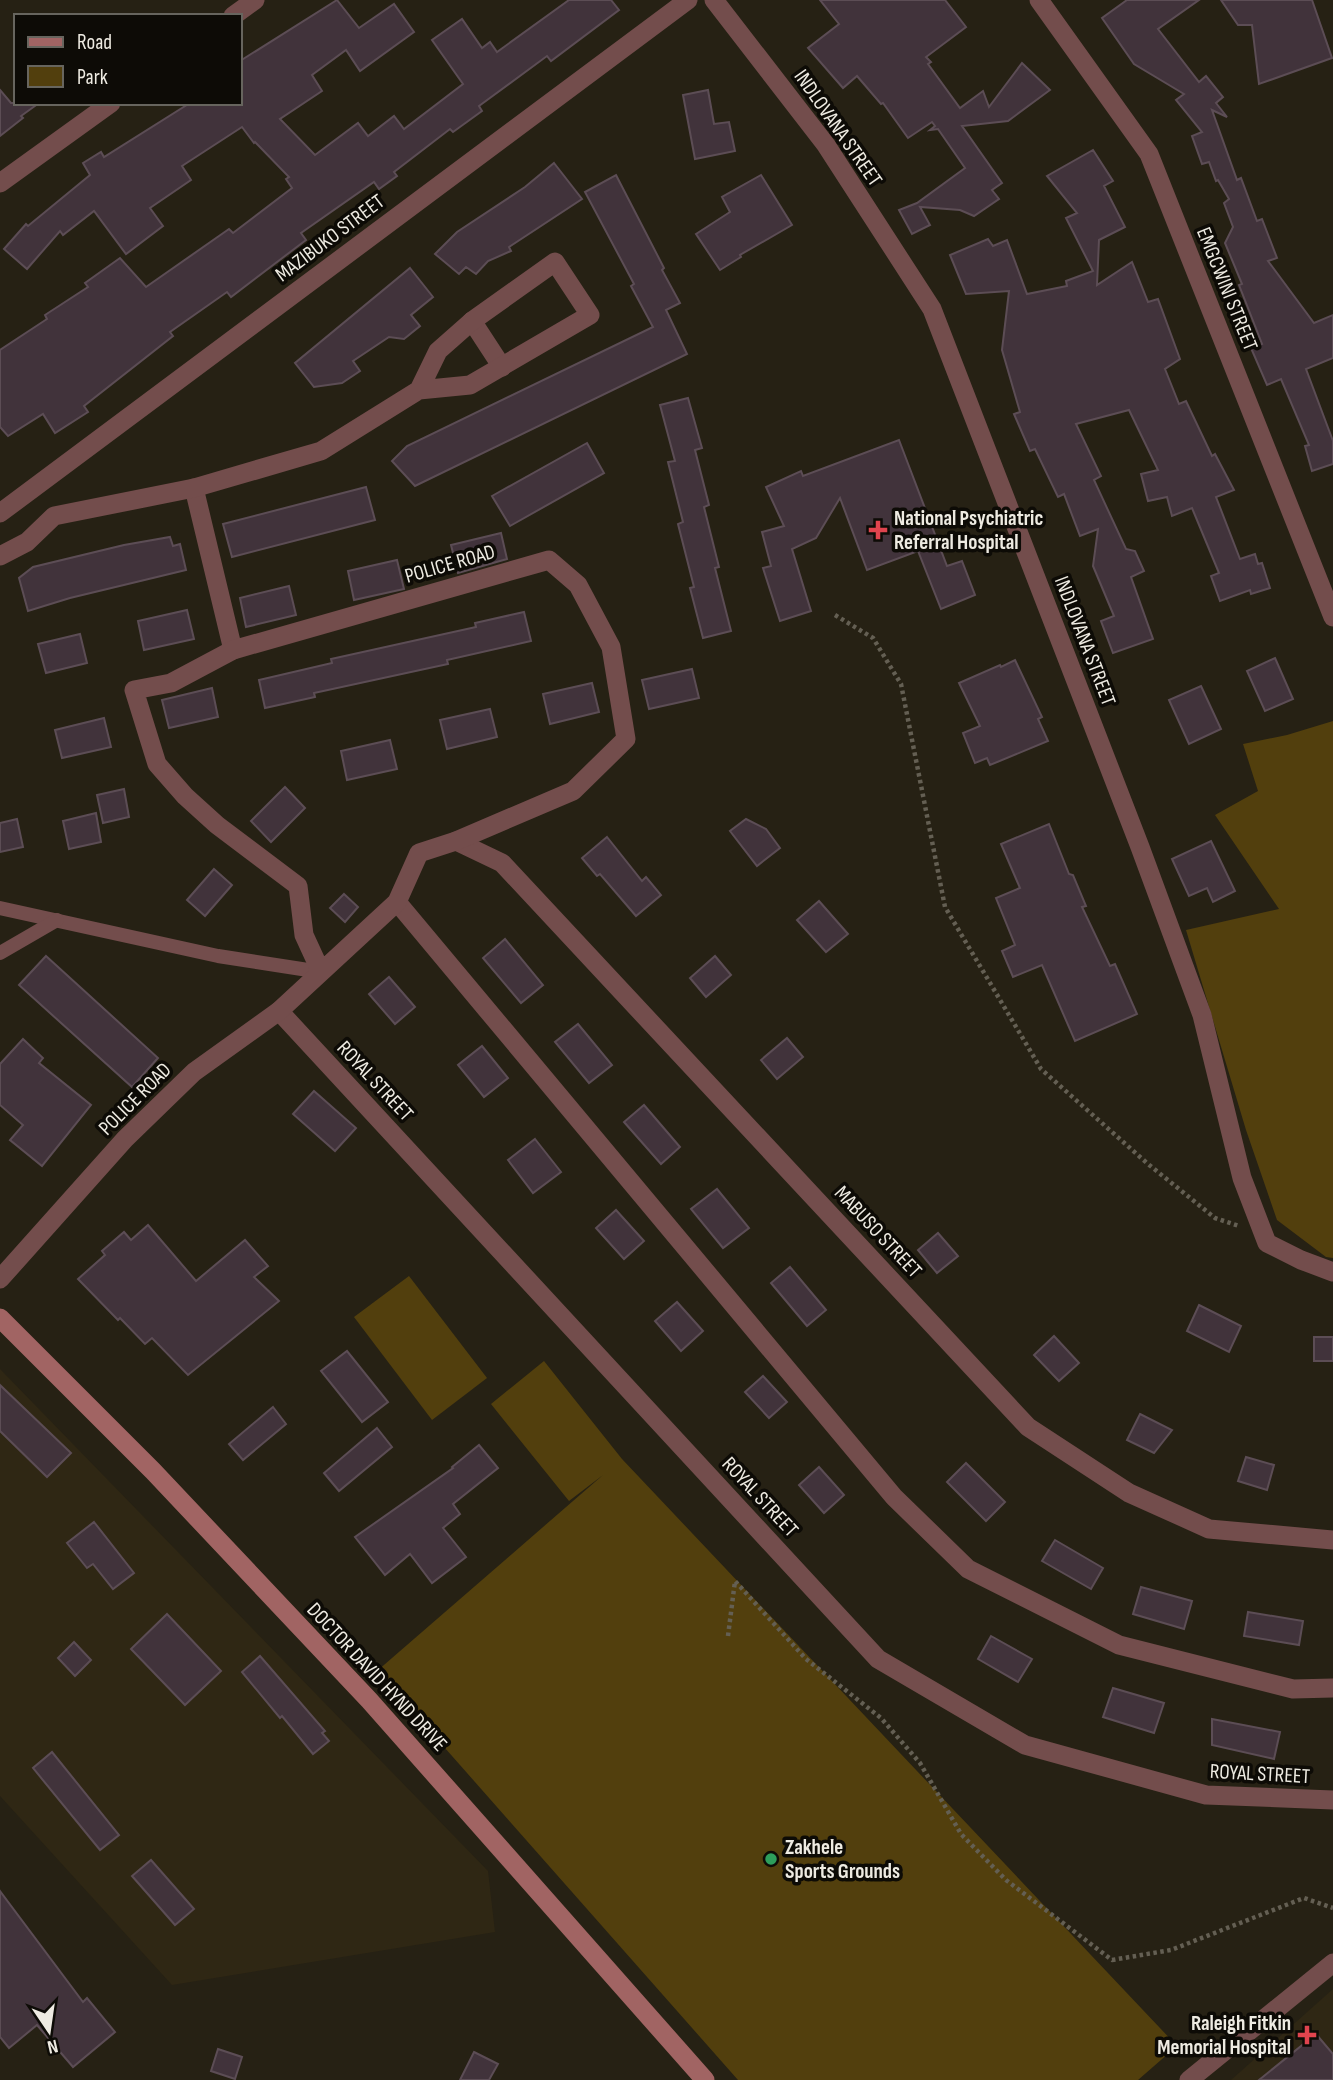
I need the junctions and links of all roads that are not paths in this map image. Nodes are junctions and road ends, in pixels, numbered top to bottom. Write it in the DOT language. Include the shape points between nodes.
graph roads {
  1 [pos="256,0"];
  2 [pos="688,0"];
  3 [pos="714,0"];
  4 [pos="1039,0"];
  5 [pos="236,14"];
  6 [pos="108,105"];
  7 [pos="0,183"];
  8 [pos="472,321"];
  9 [pos="502,367"];
  10 [pos="419,390"];
  11 [pos="194,488"];
  12 [pos="0,513"];
  13 [pos="0,556"];
  14 [pos="1333,617"];
  15 [pos="233,650"];
  16 [pos="456,841"];
  17 [pos="397,902"];
  18 [pos="0,908"];
  19 [pos="57,920"];
  20 [pos="0,953"];
  21 [pos="321,972"];
  22 [pos="279,1010"];
  23 [pos="1333,1272"];
  24 [pos="0,1279"];
  25 [pos="0,1318"];
  26 [pos="1333,1540"];
  27 [pos="1333,1688"];
  28 [pos="1333,1800"];
  29 [pos="1333,1964"];
  30 [pos="705,2080"];
  31 [pos="1189,2080"];
  1 -- 5 [label="street"];
  2 -- 12 [label="street, MAZIBUKO STREET"];
  3 -- 23 [label="street, INDLOVANA STREET" via="826,145 932,309 1202,1015 1242,1178 1266,1243"];
  4 -- 14 [label="street, EMGCWINI STREET" via="1149,153"];
  6 -- 7 [label="street"];
  8 -- 9 [label="street"];
  8 -- 9 [label="street" via="555,262 590,315"];
  8 -- 10 [label="street" via="438,351"];
  9 -- 10 [label="street" via="470,385"];
  10 -- 11 [label="street" via="321,451"];
  11 -- 13 [label="street" via="54,516 27,542"];
  11 -- 15 [label="street"];
  15 -- 16 [label="street, POLICE ROAD" via="548,560 578,585 611,647 626,738 573,790"];
  15 -- 21 [label="street, POLICE ROAD" via="171,683 134,690 157,764 217,825 298,886 304,935"];
  16 -- 17 [label="street, POLICE ROAD" via="419,853"];
  16 -- 26 [label="street, MABUSO STREET" via="502,863 1028,1427 1129,1493 1209,1529"];
  17 -- 21 [label="street, POLICE ROAD"];
  17 -- 27 [label="street" via="894,1497 968,1569 1119,1645 1293,1689"];
  18 -- 19 [label="lane"];
  19 -- 20 [label="lane"];
  19 -- 21 [label="lane" via="218,956"];
  21 -- 22 [label="street, POLICE ROAD"];
  22 -- 24 [label="street, POLICE ROAD" via="194,1072 125,1139"];
  22 -- 28 [label="street, ROYAL STREET" via="878,1658 1025,1745 1206,1795"];
  25 -- 30 [label="main road, DOCTOR DAVID HYND DRIVE" via="153,1471 369,1700"];
  29 -- 31 [label="street"];
}
